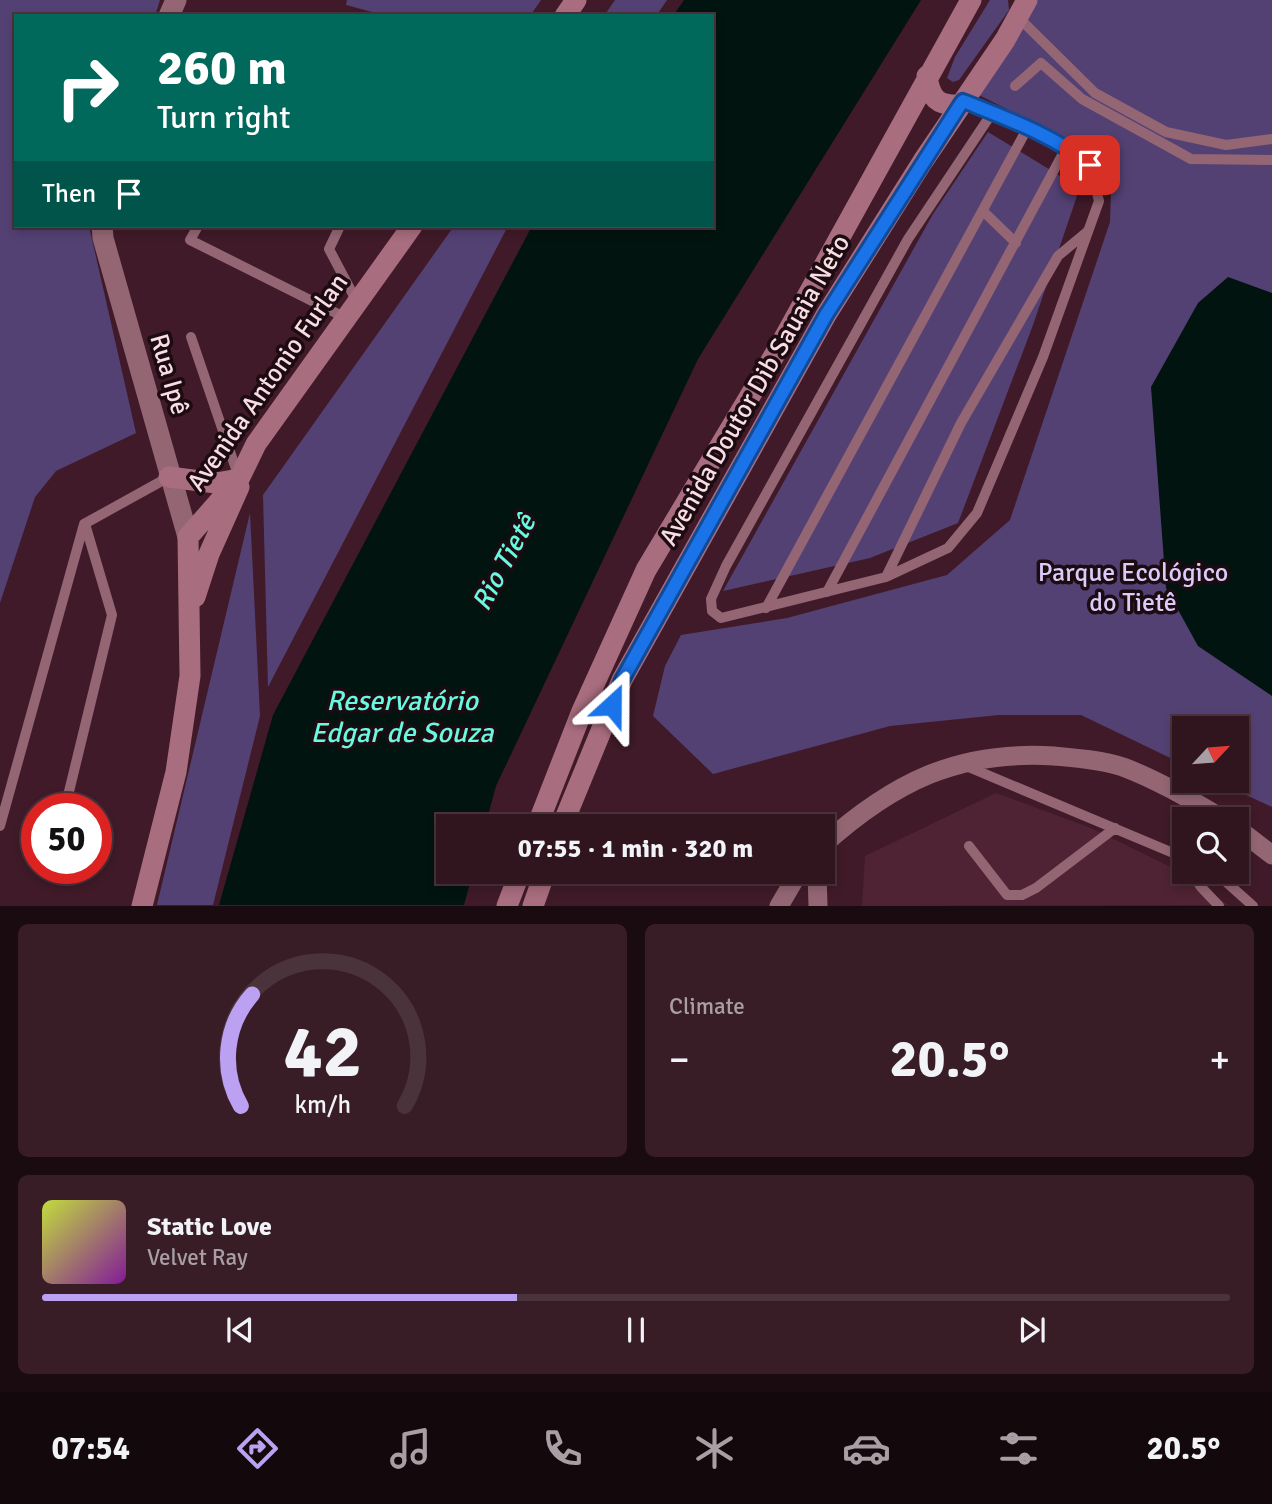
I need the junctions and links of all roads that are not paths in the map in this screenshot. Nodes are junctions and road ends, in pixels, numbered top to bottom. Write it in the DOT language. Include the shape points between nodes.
graph roads {
  1 [pos="971,0"];
  2 [pos="1020,7"];
  3 [pos="927,76"];
  4 [pos="1015,86"];
  5 [pos="961,103"];
  6 [pos="992,113"];
  7 [pos="1028,128"];
  8 [pos="1272,139"];
  9 [pos="1067,146"];
  10 [pos="1272,160"];
  11 [pos="984,212"];
  12 [pos="103,228"];
  13 [pos="197,228"];
  14 [pos="339,228"];
  15 [pos="411,228"];
  16 [pos="1088,231"];
  17 [pos="1016,243"];
  18 [pos="351,310"];
  19 [pos="191,337"];
  20 [pos="256,444"];
  21 [pos="169,477"];
  22 [pos="239,479"];
  23 [pos="85,524"];
  24 [pos="188,537"];
  25 [pos="886,577"];
  26 [pos="827,592"];
  27 [pos="766,608"];
  28 [pos="191,609"];
  29 [pos="959,763"];
  30 [pos="69,793"];
  31 [pos="1203,807"];
  32 [pos="542,814"];
  33 [pos="567,814"];
  34 [pos="0,825"];
  35 [pos="1115,828"];
  36 [pos="1249,837"];
  37 [pos="835,838"];
  38 [pos="969,846"];
  39 [pos="1172,853"];
  40 [pos="1272,855"];
  41 [pos="516,884"];
  42 [pos="541,884"];
  43 [pos="792,884"];
  44 [pos="817,884"];
  45 [pos="1198,884"];
  46 [pos="1229,884"];
  47 [pos="142,905"];
  48 [pos="508,905"];
  49 [pos="533,905"];
  50 [pos="779,905"];
  51 [pos="818,905"];
  52 [pos="1219,905"];
  53 [pos="1253,905"];
  1 -- 3 [label="main road, Avenida Doutor Dib Sauaia Neto"];
  2 -- 5 [label="main road, Avenida Doutor Dib Sauaia Neto"];
  2 -- 8 [label="lane" via="1095,93 1166,132 1226,145"];
  3 -- 5 [label="main road" via="934,100"];
  3 -- 32 [label="main road, Avenida Doutor Dib Sauaia Neto" via="778,349 646,570"];
  4 -- 10 [label="lane" via="1041,63 1082,99 1191,159"];
  5 -- 6 [label="lane"];
  5 -- 33 [label="main road, Avenida Doutor Dib Sauaia Neto" via="826,315 622,680"];
  6 -- 7 [label="lane"];
  6 -- 27 [label="lane" via="908,239 711,598 712,611 721,618"];
  7 -- 9 [label="lane"];
  7 -- 11 [label="lane"];
  9 -- 16 [label="lane" via="1090,165 1097,185 1099,201"];
  9 -- 17 [label="lane"];
  11 -- 17 [label="lane"];
  11 -- 27 [label="lane"];
  12 -- 21 [label="street, Rua Ipê"];
  13 -- 18 [label="lane" via="190,240"];
  14 -- 18 [label="lane" via="329,249"];
  15 -- 18 [label="main road, Avenida Antonio Furlan"];
  16 -- 25 [label="lane" via="1058,256 961,423"];
  16 -- 25 [label="lane" via="1043,357 977,513 948,548"];
  17 -- 26 [label="lane"];
  18 -- 20 [label="main road, Avenida Antonio Furlan"];
  19 -- 22 [label="lane"];
  20 -- 22 [label="main road, Avenida Antonio Furlan"];
  20 -- 28 [label="main road"];
  21 -- 22 [label="main road" via="216,482"];
  21 -- 23 [label="lane"];
  21 -- 24 [label="street, Rua Ipê"];
  22 -- 24 [label="main road, Avenida Antonio Furlan"];
  23 -- 30 [label="lane" via="112,615"];
  23 -- 34 [label="lane"];
  24 -- 28 [label="main road"];
  25 -- 26 [label="lane"];
  26 -- 27 [label="lane"];
  28 -- 47 [label="main road" via="190,676 176,772"];
  29 -- 31 [label="street" via="1020,754 1074,758 1121,767"];
  29 -- 35 [label="lane"];
  29 -- 37 [label="street" via="910,781"];
  35 -- 38 [label="lane" via="1022,895 1007,895 1000,889"];
  35 -- 39 [label="lane"];
  36 -- 40 [label="street"];
  41 -- 48 [label="main road"];
  42 -- 49 [label="main road"];
  43 -- 50 [label="street"];
  44 -- 51 [label="street"];
  45 -- 52 [label="lane"];
  46 -- 53 [label="lane"];
}
